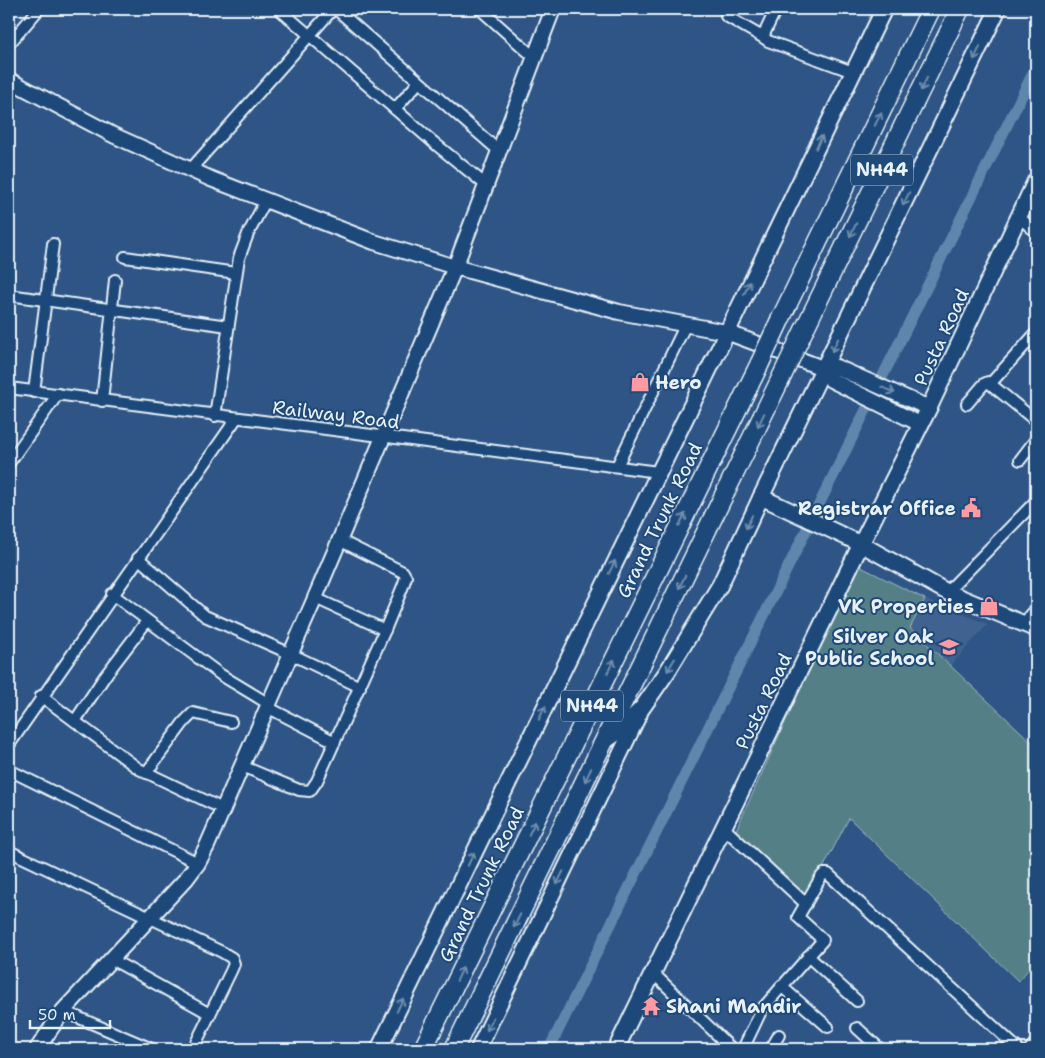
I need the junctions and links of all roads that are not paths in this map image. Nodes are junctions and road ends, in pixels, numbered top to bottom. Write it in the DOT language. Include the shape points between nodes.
graph roads {
  1 [pos="39,9"];
  2 [pos="278,9"];
  3 [pos="334,9"];
  4 [pos="480,9"];
  5 [pos="553,9"];
  6 [pos="776,9"];
  7 [pos="884,9"];
  8 [pos="931,9"];
  9 [pos="960,9"];
  10 [pos="998,9"];
  11 [pos="726,16"];
  12 [pos="309,35"];
  13 [pos="764,38"];
  14 [pos="9,44"];
  15 [pos="535,58"];
  16 [pos="853,72"];
  17 [pos="9,80"];
  18 [pos="419,82"];
  19 [pos="395,109"];
  20 [pos="499,151"];
  21 [pos="190,170"];
  22 [pos="1036,180"];
  23 [pos="486,185"];
  24 [pos="266,200"];
  25 [pos="1019,217"];
  26 [pos="1036,232"];
  27 [pos="53,244"];
  28 [pos="125,257"];
  29 [pos="455,267"];
  30 [pos="236,273"];
  31 [pos="115,280"];
  32 [pos="9,295"];
  33 [pos="46,300"];
  34 [pos="112,310"];
  35 [pos="686,324"];
  36 [pos="228,326"];
  37 [pos="726,332"];
  38 [pos="1036,333"];
  39 [pos="826,369"];
  40 [pos="991,383"];
  41 [pos="9,388"];
  42 [pos="34,392"];
  43 [pos="58,394"];
  44 [pos="102,401"];
  45 [pos="967,404"];
  46 [pos="929,408"];
  47 [pos="215,416"];
  48 [pos="236,418"];
  49 [pos="1036,421"];
  50 [pos="920,424"];
  51 [pos="383,438"];
  52 [pos="1036,439"];
  53 [pos="1020,460"];
  54 [pos="10,461"];
  55 [pos="617,466"];
  56 [pos="658,472"];
  57 [pos="761,497"];
  58 [pos="1036,501"];
  59 [pos="339,540"];
  60 [pos="861,544"];
  61 [pos="138,558"];
  62 [pos="947,592"];
  63 [pos="112,594"];
  64 [pos="315,598"];
  65 [pos="1036,609"];
  66 [pos="147,621"];
  67 [pos="1029,627"];
  68 [pos="385,630"];
  69 [pos="291,654"];
  70 [pos="360,687"];
  71 [pos="41,696"];
  72 [pos="268,705"];
  73 [pos="642,708"];
  74 [pos="75,720"];
  75 [pos="231,722"];
  76 [pos="335,742"];
  77 [pos="604,742"];
  78 [pos="9,745"];
  79 [pos="242,766"];
  80 [pos="9,770"];
  81 [pos="146,773"];
  82 [pos="224,809"];
  83 [pos="724,828"];
  84 [pos="9,851"];
  85 [pos="198,863"];
  86 [pos="806,904"];
  87 [pos="149,918"];
  88 [pos="808,956"];
  89 [pos="111,959"];
  90 [pos="653,973"];
  91 [pos="782,986"];
  92 [pos="857,1000"];
  93 [pos="63,1011"];
  94 [pos="210,1014"];
  95 [pos="828,1027"];
  96 [pos="857,1028"];
  97 [pos="779,1035"];
  98 [pos="37,1049"];
  99 [pos="152,1049"];
  100 [pos="193,1049"];
  101 [pos="379,1049"];
  102 [pos="424,1049"];
  103 [pos="454,1049"];
  104 [pos="478,1049"];
  105 [pos="616,1049"];
  106 [pos="732,1049"];
  107 [pos="744,1049"];
  108 [pos="771,1049"];
  109 [pos="880,1049"];
  110 [pos="1018,1049"];
  1 -- 14 [label="street"];
  2 -- 12 [label="street"];
  3 -- 12 [label="street"];
  3 -- 18 [label="street"];
  4 -- 15 [label="street"];
  5 -- 15 [label="street"];
  6 -- 13 [label="street"];
  7 -- 16 [label="main road"];
  102 -- 8 [label="highway, Grand Trunk Road / NH44, one-way, bridge"];
  9 -- 77 [label="highway, NH44, one-way, bridge"];
  10 -- 39 [label="main road, one-way"];
  11 -- 13 [label="street"];
  12 -- 19 [label="street"];
  12 -- 21 [label="street"];
  13 -- 16 [label="street"];
  15 -- 20 [label="street"];
  37 -- 16 [label="main road, one-way"];
  17 -- 21 [label="street" via="113,135"];
  18 -- 19 [label="street"];
  18 -- 20 [label="street"];
  19 -- 23 [label="street"];
  20 -- 23 [label="street"];
  21 -- 24 [label="street"];
  22 -- 25 [label="main road, Pusta Road"];
  23 -- 29 [label="street"];
  24 -- 29 [label="street" via="374,242"];
  24 -- 30 [label="street" via="248,234"];
  25 -- 26 [label="street"];
  25 -- 46 [label="main road, Pusta Road"];
  27 -- 33 [label="street"];
  28 -- 30 [label="street"];
  29 -- 35 [label="street" via="619,312"];
  29 -- 51 [label="street"];
  30 -- 36 [label="street"];
  31 -- 34 [label="street"];
  32 -- 33 [label="street"];
  33 -- 34 [label="street"];
  33 -- 42 [label="street"];
  34 -- 36 [label="street"];
  34 -- 44 [label="street"];
  35 -- 37 [label="street"];
  35 -- 55 [label="street"];
  36 -- 47 [label="street"];
  37 -- 39 [label="street"];
  37 -- 56 [label="main road"];
  38 -- 40 [label="street"];
  39 -- 46 [label="street, one-way" via="836,367"];
  39 -- 50 [label="street" via="831,380"];
  39 -- 57 [label="main road"];
  40 -- 45 [label="street" via="984,384"];
  40 -- 49 [label="street"];
  41 -- 42 [label="street, Railway Road"];
  42 -- 43 [label="street, Railway Road"];
  43 -- 44 [label="street, Railway Road"];
  43 -- 54 [label="street"];
  44 -- 47 [label="street, Railway Road"];
  46 -- 50 [label="main road, Pusta Road"];
  47 -- 48 [label="street, Railway Road"];
  48 -- 51 [label="street, Railway Road"];
  48 -- 61 [label="street"];
  50 -- 60 [label="main road, Pusta Road"];
  51 -- 55 [label="street, Railway Road"];
  51 -- 59 [label="street"];
  52 -- 53 [label="street"];
  55 -- 56 [label="street, Railway Road"];
  101 -- 56 [label="main road, one-way"];
  57 -- 60 [label="main road"];
  57 -- 73 [label="main road, one-way" via="720,585"];
  58 -- 62 [label="street"];
  59 -- 64 [label="street"];
  59 -- 68 [label="street" via="403,572 406,577"];
  60 -- 62 [label="main road"];
  60 -- 83 [label="main road, Pusta Road"];
  61 -- 63 [label="street"];
  61 -- 69 [label="street" via="205,616"];
  62 -- 67 [label="main road"];
  63 -- 66 [label="street"];
  63 -- 71 [label="street"];
  64 -- 68 [label="street"];
  64 -- 69 [label="street"];
  65 -- 67 [label="street"];
  66 -- 72 [label="street"];
  66 -- 74 [label="street"];
  68 -- 70 [label="street"];
  69 -- 70 [label="street"];
  69 -- 72 [label="street"];
  70 -- 76 [label="street"];
  71 -- 74 [label="street"];
  71 -- 78 [label="street"];
  72 -- 76 [label="street"];
  72 -- 79 [label="street"];
  73 -- 77 [label="main road"];
  73 -- 104 [label="street, one-way"];
  74 -- 81 [label="street"];
  75 -- 81 [label="street" via="193,713"];
  76 -- 79 [label="street" via="310,791 298,790"];
  77 -- 103 [label="highway, NH44, one-way"];
  79 -- 82 [label="street"];
  80 -- 85 [label="street"];
  81 -- 82 [label="street"];
  82 -- 85 [label="street"];
  83 -- 86 [label="street"];
  83 -- 90 [label="main road, Pusta Road"];
  84 -- 87 [label="street"];
  85 -- 87 [label="street"];
  86 -- 88 [label="street" via="798,917 822,940"];
  86 -- 110 [label="street" via="821,877 828,874"];
  87 -- 89 [label="street"];
  87 -- 94 [label="street" via="232,958 234,964"];
  88 -- 91 [label="street"];
  88 -- 92 [label="street"];
  89 -- 93 [label="street"];
  89 -- 94 [label="street"];
  90 -- 105 [label="main road, Pusta Road"];
  90 -- 106 [label="street"];
  91 -- 95 [label="street"];
  91 -- 107 [label="street" via="762,1009"];
  93 -- 98 [label="street"];
  93 -- 99 [label="street"];
  94 -- 100 [label="street"];
  96 -- 109 [label="street"];
  97 -- 108 [label="street"];
}
